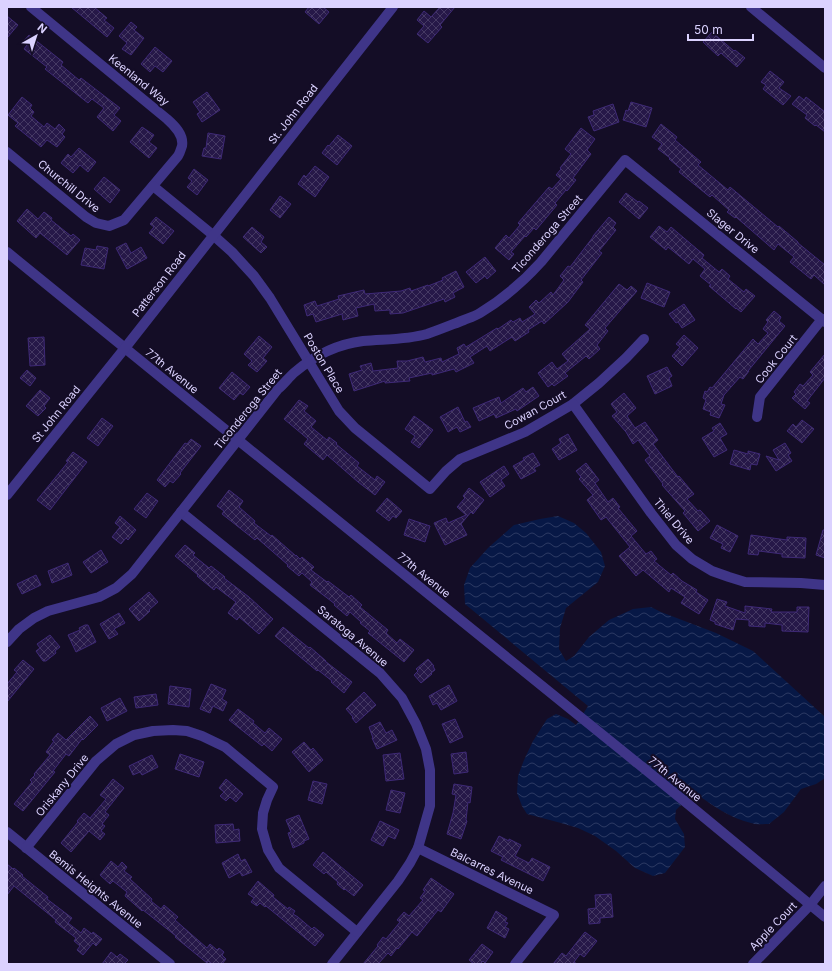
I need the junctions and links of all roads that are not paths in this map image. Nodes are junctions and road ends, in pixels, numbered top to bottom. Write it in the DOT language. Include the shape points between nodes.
graph roads {
  1 [pos="31,7"];
  2 [pos="393,7"];
  3 [pos="751,7"];
  4 [pos="825,68"];
  5 [pos="7,152"];
  6 [pos="625,160"];
  7 [pos="153,186"];
  8 [pos="213,235"];
  9 [pos="7,252"];
  10 [pos="824,320"];
  11 [pos="644,339"];
  12 [pos="125,348"];
  13 [pos="308,361"];
  14 [pos="573,404"];
  15 [pos="757,417"];
  16 [pos="238,440"];
  17 [pos="430,489"];
  18 [pos="7,495"];
  19 [pos="181,512"];
  20 [pos="825,585"];
  21 [pos="7,642"];
  22 [pos="7,832"];
  23 [pos="26,848"];
  24 [pos="418,848"];
  25 [pos="825,886"];
  26 [pos="810,905"];
  27 [pos="825,917"];
  28 [pos="356,932"];
  29 [pos="170,964"];
  30 [pos="332,964"];
  31 [pos="515,964"];
  32 [pos="753,964"];
  1 -- 7 [label="street, Keenland Way" via="176,127 181,135 182,146 178,156"];
  2 -- 8 [label="street, St. John Road"];
  3 -- 4 [label="street"];
  5 -- 7 [label="street, Churchill Drive" via="96,223 109,226 124,220"];
  6 -- 10 [label="street, Slager Drive"];
  6 -- 13 [label="street, Ticonderoga Street" via="527,278 485,310 425,334 344,345"];
  7 -- 8 [label="street, Poston Place"];
  8 -- 12 [label="street, Patterson Road"];
  8 -- 13 [label="street, Poston Place" via="254,276"];
  9 -- 12 [label="street, 77th Avenue"];
  10 -- 15 [label="street, Cook Court" via="760,397"];
  11 -- 14 [label="street, Cowan Court" via="599,383"];
  12 -- 16 [label="street, 77th Avenue"];
  12 -- 18 [label="street, St John Road"];
  13 -- 16 [label="street, Ticonderoga Street" via="278,389"];
  13 -- 17 [label="street, Poston Place" via="339,411 355,428"];
  14 -- 17 [label="street, Cowan Court" via="525,432 460,459"];
  14 -- 20 [label="street, Thiel Drive" via="651,513 676,545 692,559 712,571 745,582"];
  16 -- 19 [label="street, Ticonderoga Street"];
  16 -- 26 [label="street, 77th Avenue"];
  19 -- 21 [label="street, Ticonderoga Street" via="132,574 116,588 99,597 48,611 19,629"];
  19 -- 24 [label="street, Saratoga Avenue" via="380,673 402,698 426,749 430,770 430,806"];
  22 -- 23 [label="street, Bemis Heights Avenue"];
  23 -- 28 [label="street, Oriskany Drive" via="96,761 116,744 134,735 153,731 187,731 225,747 274,787 263,813 262,829 268,850 279,868"];
  23 -- 29 [label="street, Bemis Heights Avenue"];
  24 -- 28 [label="street, Saratoga Avenue" via="398,880"];
  24 -- 31 [label="street, Balcarres Avenue" via="554,915"];
  25 -- 26 [label="street, Apple Court"];
  26 -- 27 [label="street, 77th Avenue"];
  26 -- 32 [label="street, Apple Court"];
  28 -- 30 [label="street, Saratoga Avenue"];
}
